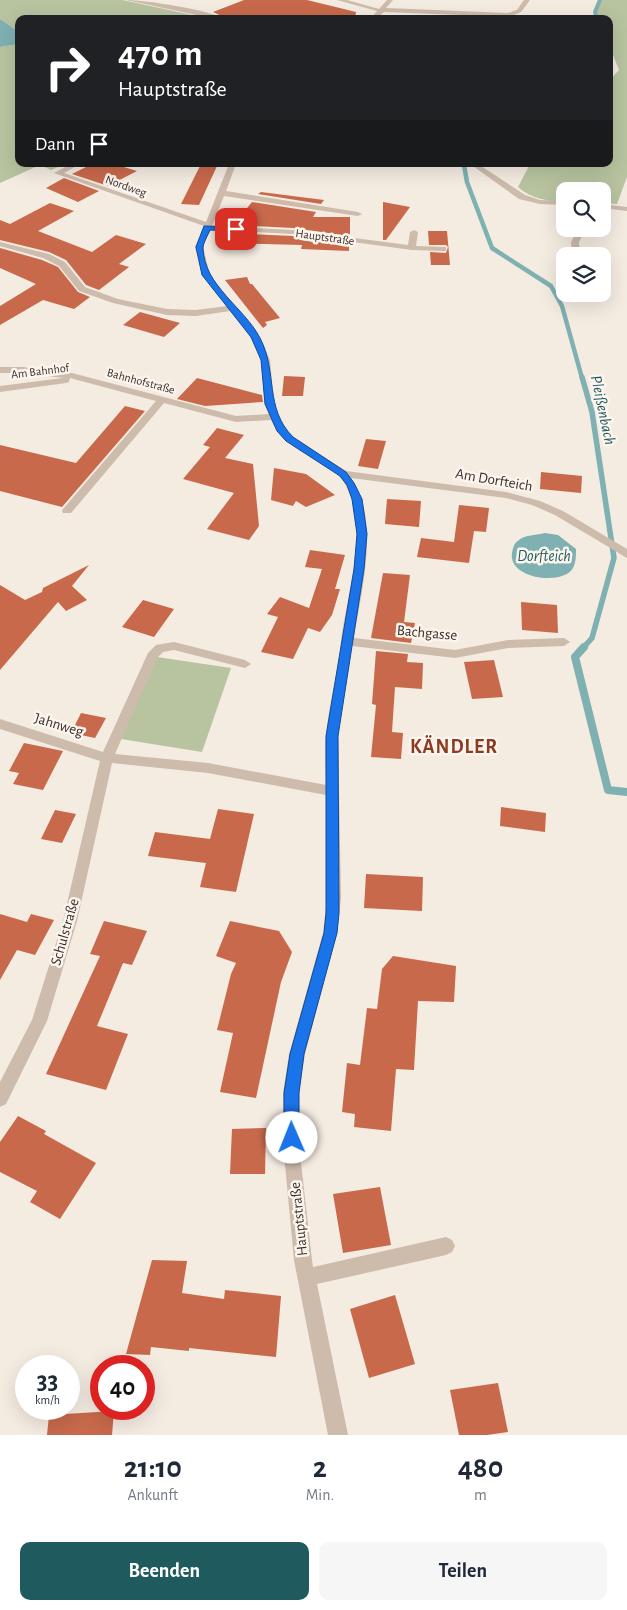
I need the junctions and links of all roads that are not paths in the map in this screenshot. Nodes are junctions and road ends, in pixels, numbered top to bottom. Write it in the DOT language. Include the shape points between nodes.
graph roads {
  1 [pos="129,0"];
  2 [pos="340,0"];
  3 [pos="390,0"];
  4 [pos="527,0"];
  5 [pos="382,11"];
  6 [pos="207,15"];
  7 [pos="378,15"];
  8 [pos="70,167"];
  9 [pos="232,167"];
  10 [pos="478,167"];
  11 [pos="221,193"];
  12 [pos="556,203"];
  13 [pos="611,207"];
  14 [pos="627,209"];
  15 [pos="358,214"];
  16 [pos="207,227"];
  17 [pos="414,232"];
  18 [pos="0,244"];
  19 [pos="412,248"];
  20 [pos="443,249"];
  21 [pos="232,308"];
  22 [pos="0,370"];
  23 [pos="83,379"];
  24 [pos="0,389"];
  25 [pos="162,400"];
  26 [pos="274,418"];
  27 [pos="343,474"];
  28 [pos="67,512"];
  29 [pos="627,554"];
  30 [pos="346,641"];
  31 [pos="564,642"];
  32 [pos="245,664"];
  33 [pos="0,724"];
  34 [pos="108,758"];
  35 [pos="332,791"];
  36 [pos="0,1099"];
  37 [pos="446,1246"];
  38 [pos="307,1277"];
  39 [pos="338,1435"];
  1 -- 6 [label="street"];
  2 -- 5 [label="street"];
  3 -- 5 [label="street"];
  4 -- 5 [label="street" via="519,11 508,15"];
  5 -- 7 [label="street"];
  8 -- 16 [label="street, Nordweg" via="58,173"];
  9 -- 11 [label="street, Hauptstraße"];
  10 -- 12 [label="street" via="522,197"];
  11 -- 15 [label="street"];
  11 -- 16 [label="street, Hauptstraße"];
  13 -- 14 [label="street"];
  16 -- 19 [label="street, Hauptstraße" via="293,232"];
  16 -- 21 [label="street, Hauptstraße" via="199,247 206,275"];
  17 -- 19 [label="street"];
  18 -- 21 [label="street" via="46,256 62,264 82,289 116,301 167,312 196,313"];
  19 -- 20 [label="street, Hauptstraße"];
  21 -- 26 [label="street, Hauptstraße" via="255,336 265,360 269,404"];
  22 -- 23 [label="street, Bahnhofstraße"];
  23 -- 24 [label="street, Am Bahnhof"];
  23 -- 25 [label="street, Bahnhofstraße"];
  25 -- 26 [label="street, Bahnhofstraße" via="236,419"];
  25 -- 28 [label="street"];
  26 -- 27 [label="street, Hauptstraße" via="289,439"];
  27 -- 29 [label="street, Am Dorfteich" via="488,492 536,502"];
  27 -- 30 [label="street, Hauptstraße" via="357,499 362,534"];
  30 -- 31 [label="street, Bachgasse" via="454,654 508,644"];
  30 -- 35 [label="street, Hauptstraße" via="332,736"];
  32 -- 34 [label="street, Schulstraße" via="174,646 160,648 152,656"];
  33 -- 34 [label="street, Jahnweg"];
  34 -- 35 [label="street" via="208,768"];
  34 -- 36 [label="street, Schulstraße" via="70,921 39,1021"];
  35 -- 38 [label="street, Hauptstraße" via="334,898 330,933 297,1054 291,1093 292,1154"];
  37 -- 38 [label="street"];
  38 -- 39 [label="street, Hauptstraße"];
}
